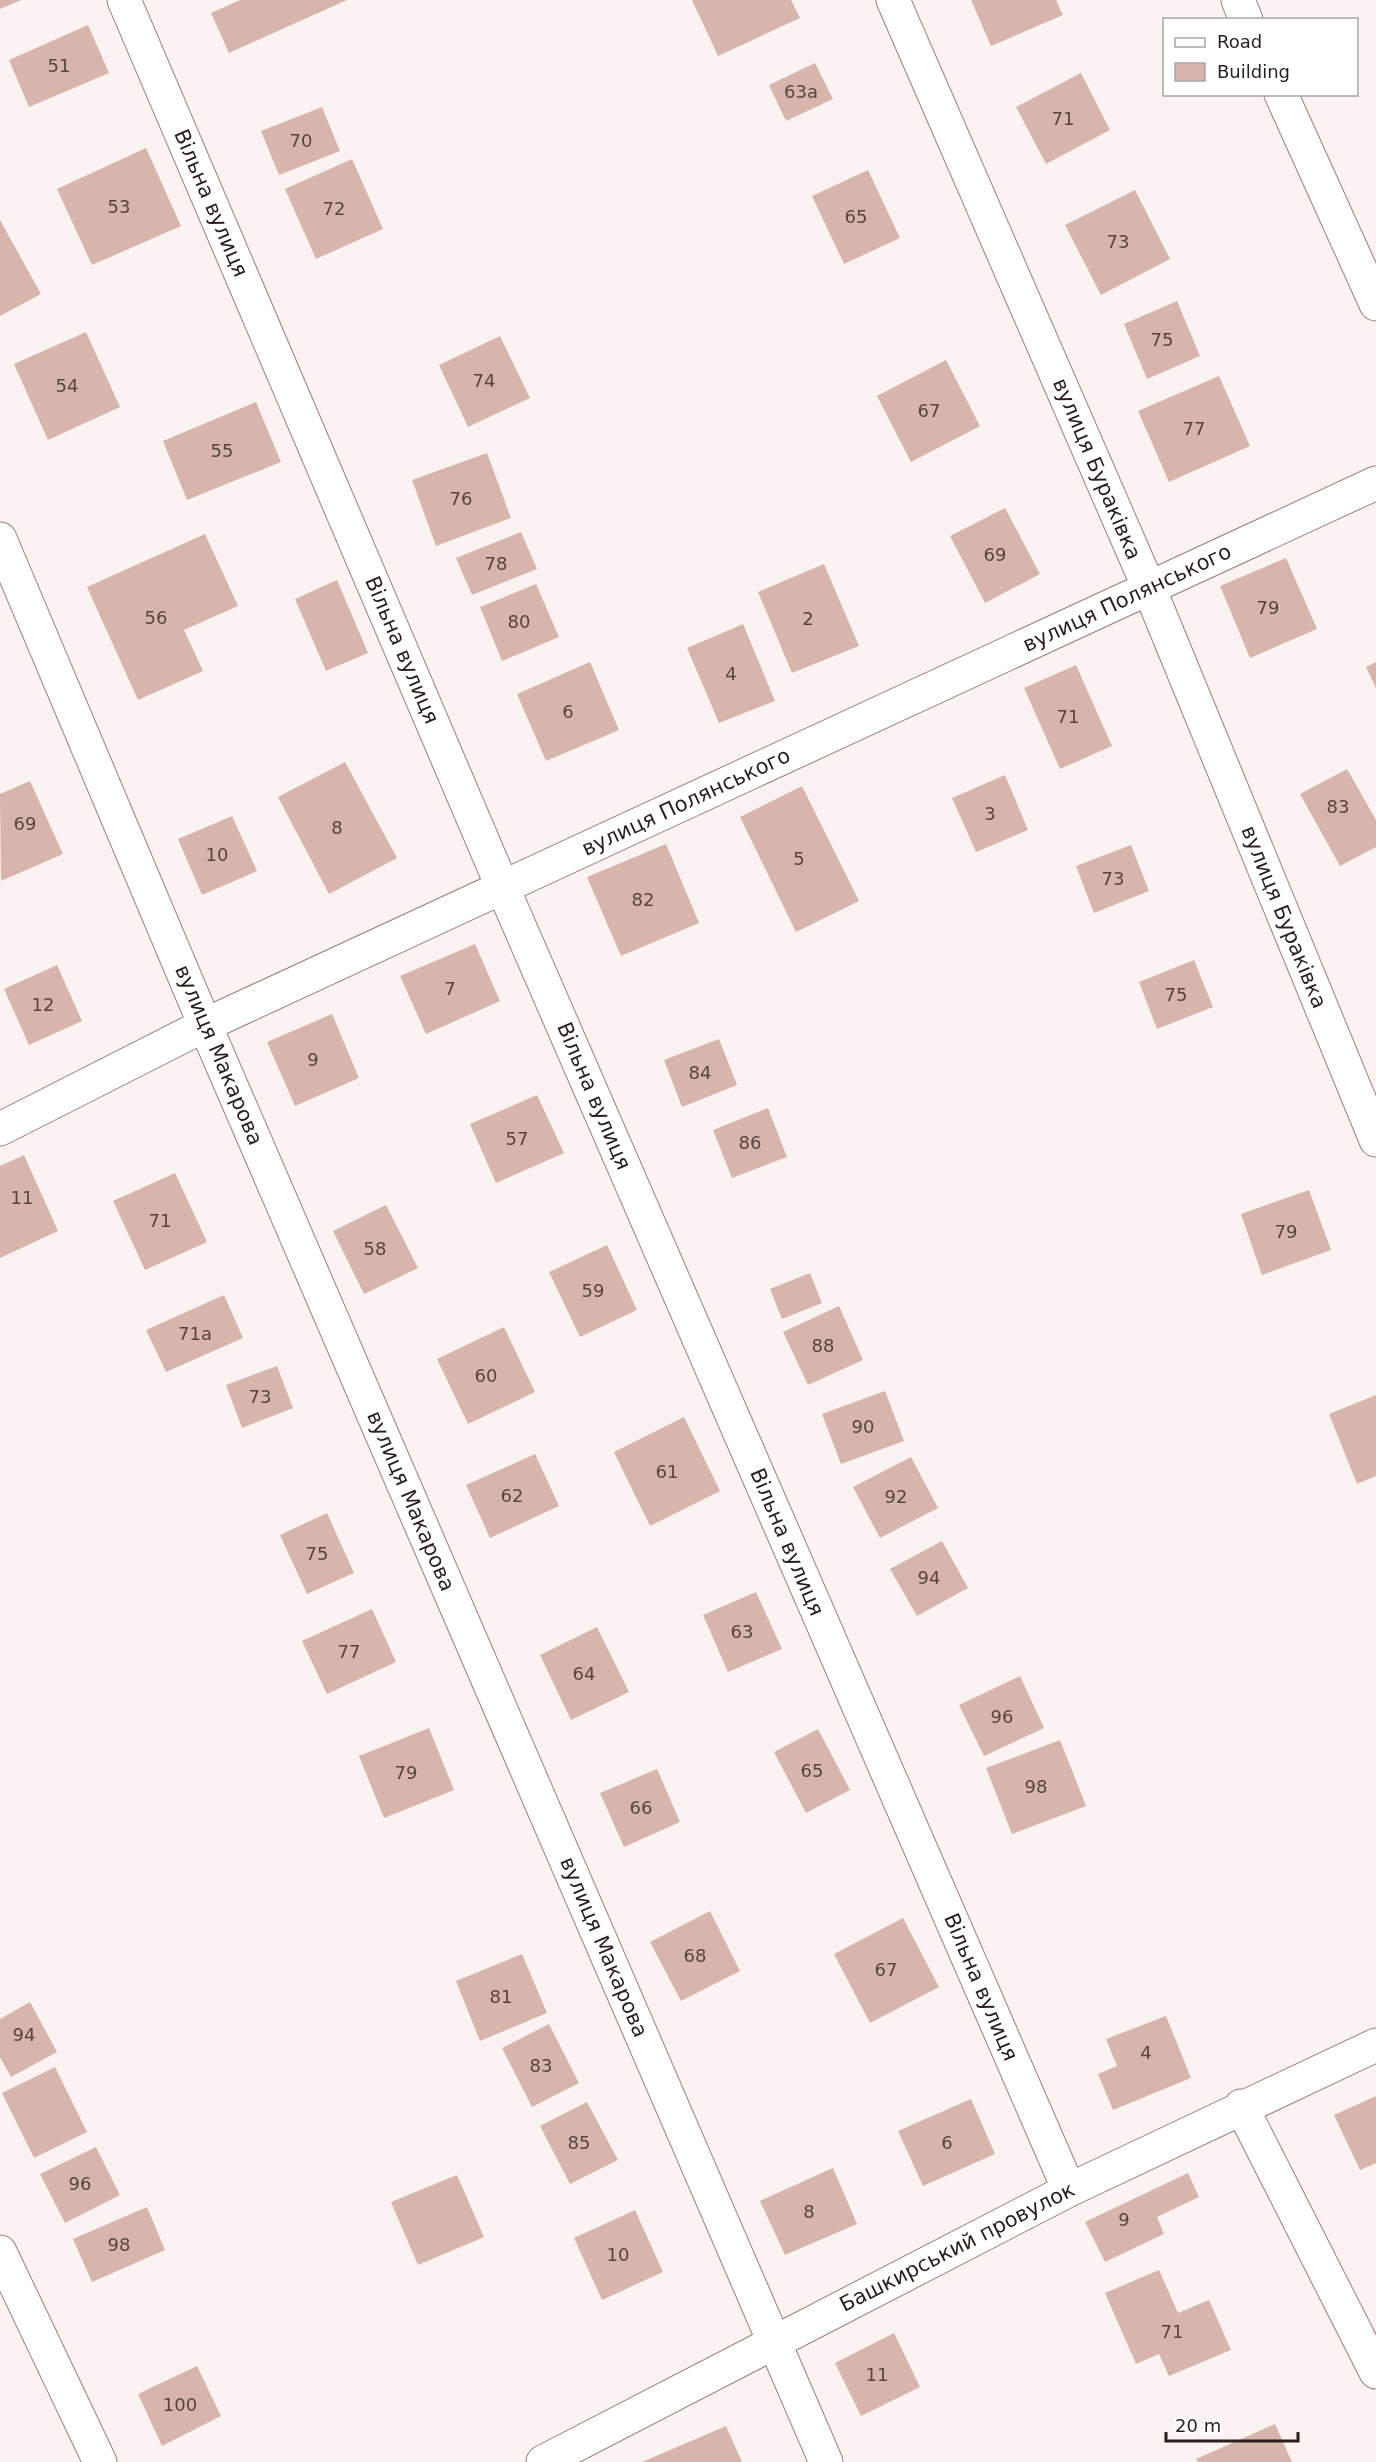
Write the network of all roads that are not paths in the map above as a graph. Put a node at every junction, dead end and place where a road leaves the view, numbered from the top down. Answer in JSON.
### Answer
{"nodes":[{"id":1,"x":124,"y":0,"type":"edge"},
{"id":2,"x":893,"y":0,"type":"edge"},
{"id":3,"x":1238,"y":0,"type":"edge"},
{"id":4,"x":1245,"y":18,"type":"edge"},
{"id":5,"x":1282,"y":96,"type":"edge"},
{"id":6,"x":1376,"y":304,"type":"edge"},
{"id":7,"x":1376,"y":483,"type":"edge"},
{"id":8,"x":0,"y":538,"type":"edge"},
{"id":9,"x":1149,"y":588,"type":"junction"},
{"id":10,"x":502,"y":886,"type":"junction"},
{"id":11,"x":205,"y":1025,"type":"junction"},
{"id":12,"x":0,"y":1129,"type":"edge"},
{"id":13,"x":1376,"y":1140,"type":"edge"},
{"id":14,"x":1376,"y":2045,"type":"edge"},
{"id":15,"x":1241,"y":2106,"type":"junction"},
{"id":16,"x":1069,"y":2190,"type":"junction"},
{"id":17,"x":0,"y":2252,"type":"edge"},
{"id":18,"x":774,"y":2341,"type":"junction"},
{"id":19,"x":1376,"y":2372,"type":"edge"},
{"id":20,"x":100,"y":2462,"type":"edge"},
{"id":21,"x":543,"y":2462,"type":"edge"},
{"id":22,"x":826,"y":2462,"type":"edge"}],
"edges":[{"from":1,"to":10,"type":"street","name":"Вільна вулиця"},
{"from":2,"to":9,"type":"street","name":"вулиця Бураківка"},
{"from":3,"to":4,"type":"street"},
{"from":5,"to":6,"type":"street"},
{"from":7,"to":9,"type":"street","name":"вулиця Полянського"},
{"from":8,"to":11,"type":"street","name":"вулиця Макарова"},
{"from":9,"to":10,"type":"street","name":"вулиця Полянського"},
{"from":9,"to":13,"type":"street","name":"вулиця Бураківка"},
{"from":10,"to":11,"type":"street","name":"вулиця Полянського"},
{"from":10,"to":16,"type":"street","name":"Вільна вулиця"},
{"from":11,"to":12,"type":"street","name":"вулиця Полянського"},
{"from":11,"to":18,"type":"street","name":"вулиця Макарова"},
{"from":14,"to":15,"type":"street","name":"Башкирський провулок"},
{"from":15,"to":16,"type":"street","name":"Башкирський провулок"},
{"from":15,"to":19,"type":"street"},
{"from":16,"to":18,"type":"street","name":"Башкирський провулок"},
{"from":17,"to":20,"type":"street"},
{"from":18,"to":21,"type":"street","name":"Башкирський провулок"},
{"from":18,"to":22,"type":"street","name":"вулиця Макарова"}]}
